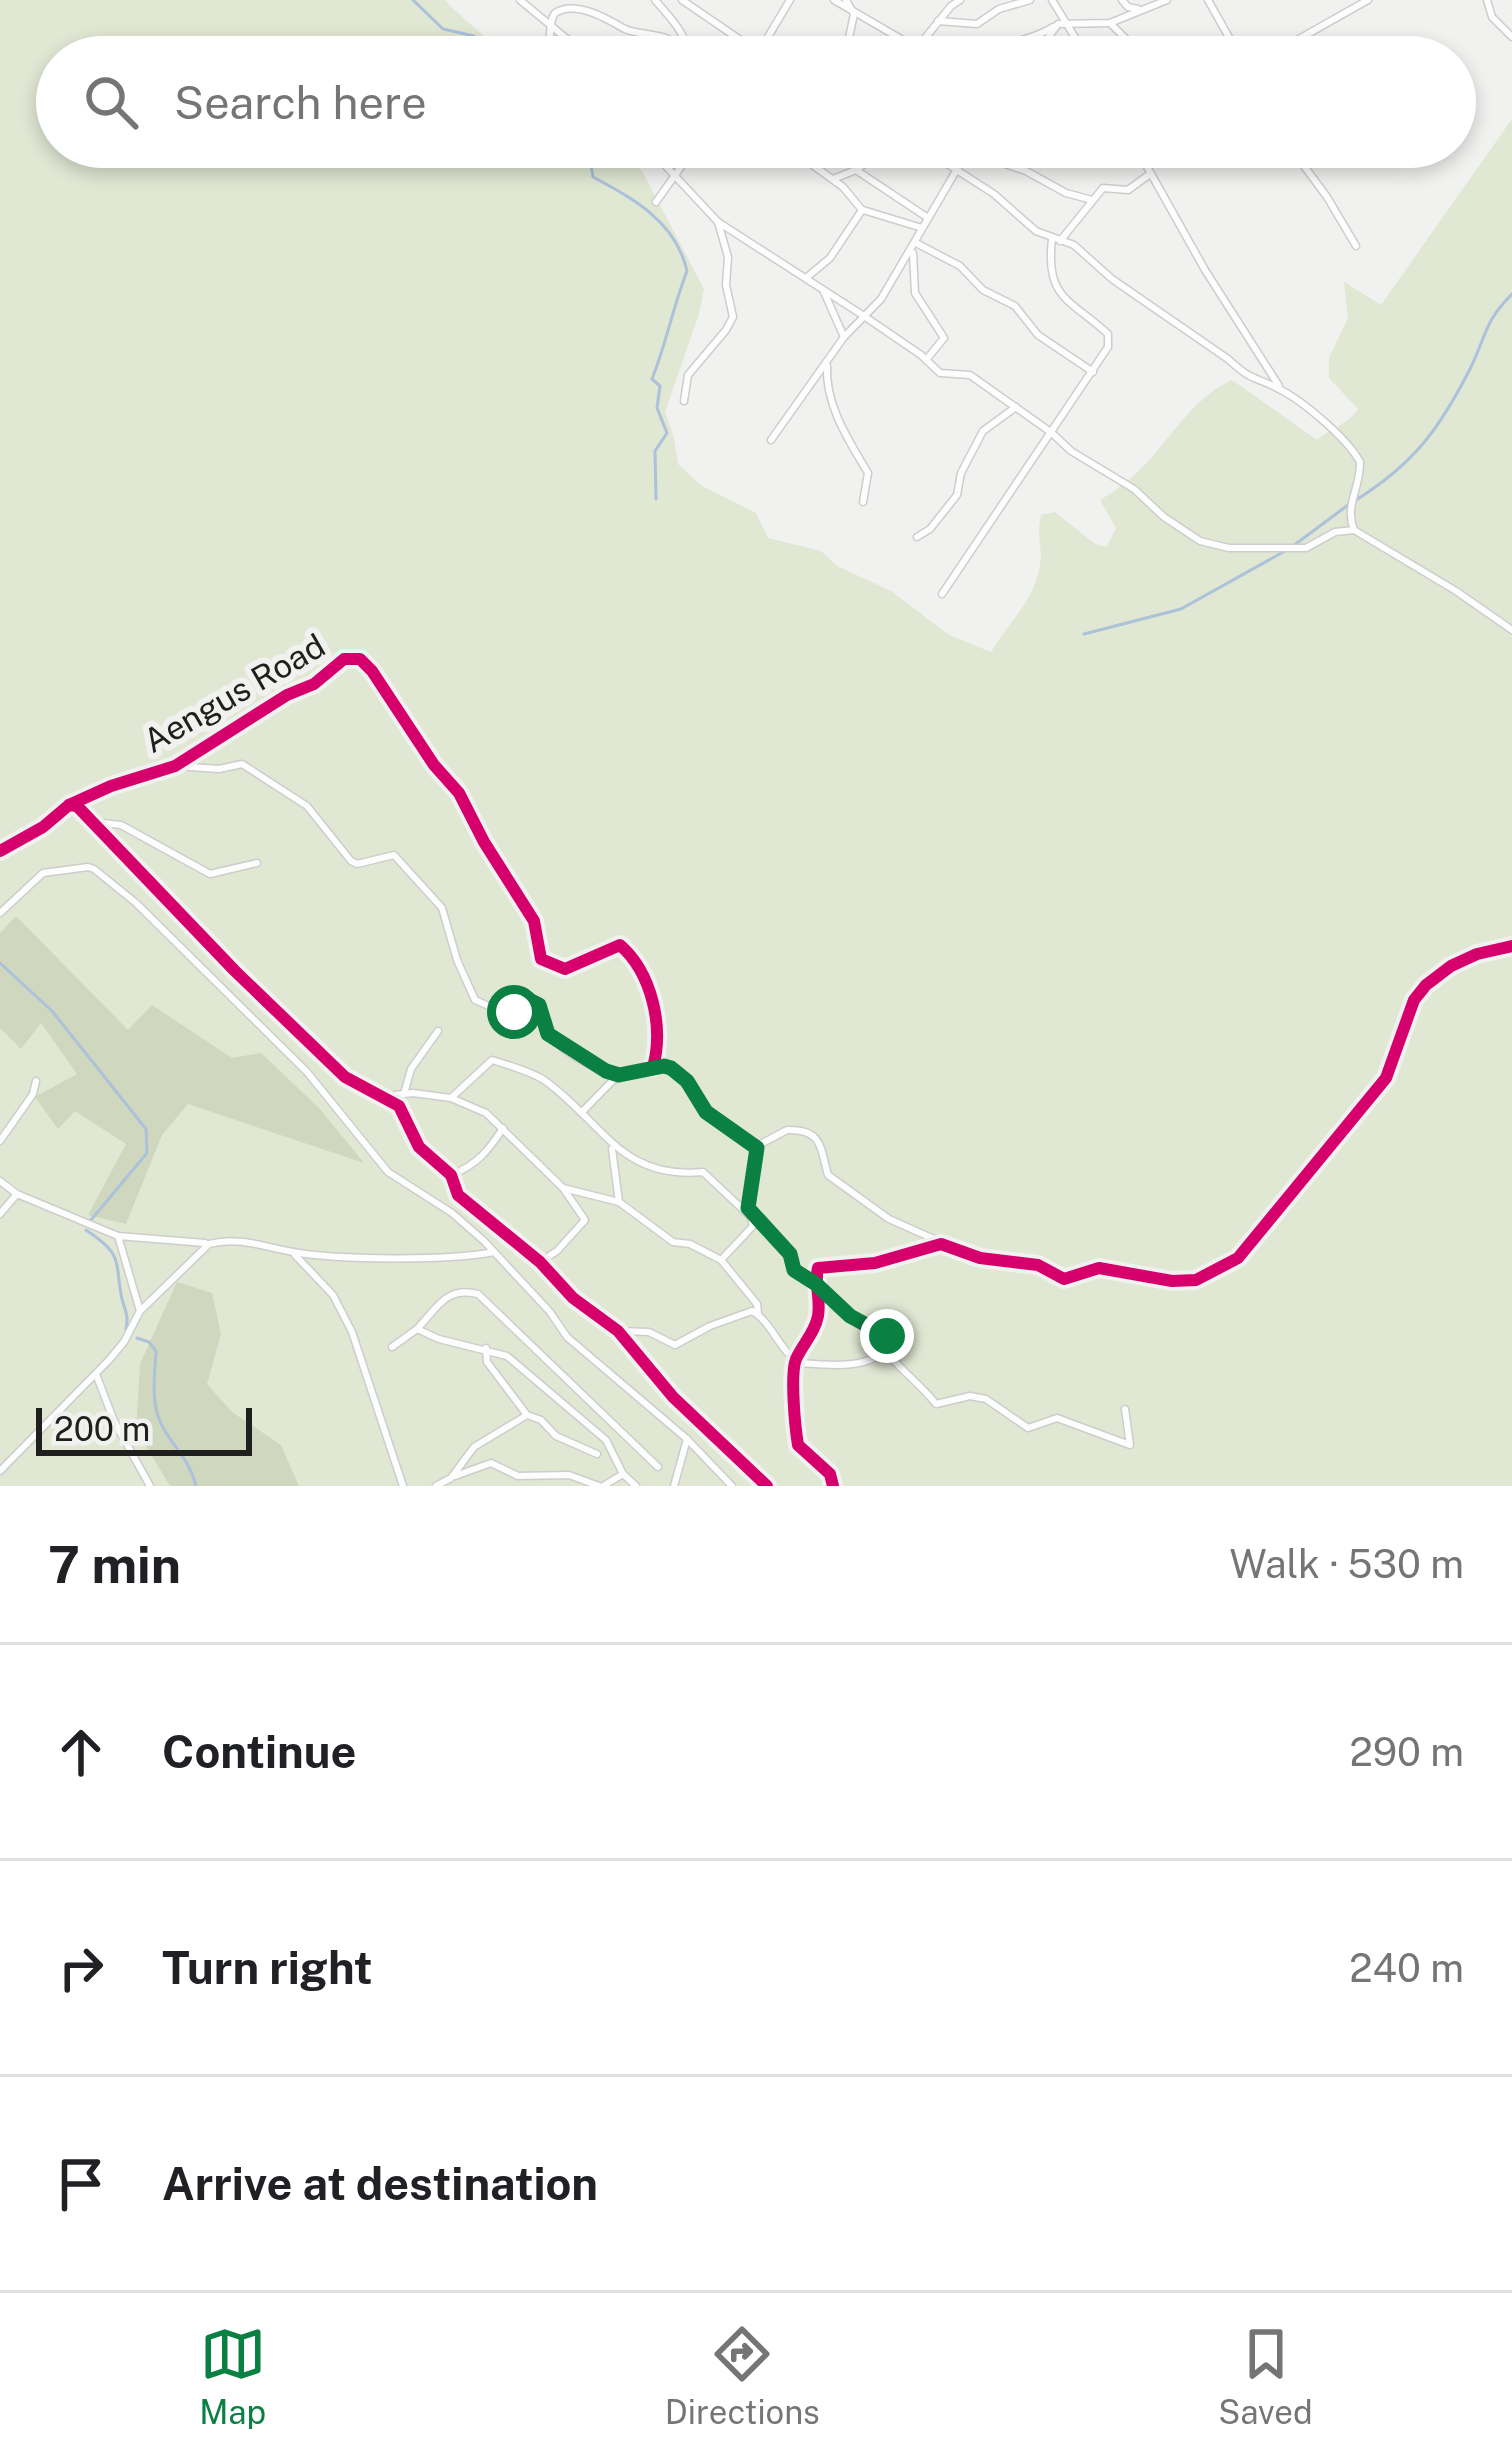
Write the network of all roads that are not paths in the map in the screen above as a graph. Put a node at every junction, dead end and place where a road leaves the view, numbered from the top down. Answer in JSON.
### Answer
{"nodes":[{"id":1,"x":520,"y":0,"type":"edge"},
{"id":2,"x":655,"y":0,"type":"edge"},
{"id":3,"x":682,"y":0,"type":"edge"},
{"id":4,"x":790,"y":0,"type":"edge"},
{"id":5,"x":834,"y":0,"type":"edge"},
{"id":6,"x":847,"y":0,"type":"edge"},
{"id":7,"x":960,"y":0,"type":"edge"},
{"id":8,"x":1030,"y":0,"type":"edge"},
{"id":9,"x":1052,"y":0,"type":"edge"},
{"id":10,"x":1122,"y":0,"type":"edge"},
{"id":11,"x":1167,"y":0,"type":"edge"},
{"id":12,"x":1208,"y":0,"type":"edge"},
{"id":13,"x":1486,"y":0,"type":"edge"},
{"id":14,"x":1365,"y":1,"type":"edge"},
{"id":15,"x":1144,"y":9,"type":"junction"},
{"id":16,"x":854,"y":14,"type":"junction"},
{"id":17,"x":938,"y":21,"type":"junction"},
{"id":18,"x":1067,"y":22,"type":"junction"},
{"id":19,"x":1110,"y":22,"type":"junction"},
{"id":20,"x":550,"y":25,"type":"junction"},
{"id":21,"x":1053,"y":27,"type":"junction"},
{"id":22,"x":551,"y":36,"type":"edge"},
{"id":23,"x":563,"y":36,"type":"edge"},
{"id":24,"x":659,"y":36,"type":"edge"},
{"id":25,"x":682,"y":36,"type":"edge"},
{"id":26,"x":731,"y":36,"type":"edge"},
{"id":27,"x":768,"y":36,"type":"edge"},
{"id":28,"x":849,"y":36,"type":"edge"},
{"id":29,"x":895,"y":36,"type":"edge"},
{"id":30,"x":927,"y":36,"type":"edge"},
{"id":31,"x":1039,"y":36,"type":"edge"},
{"id":32,"x":1050,"y":36,"type":"edge"},
{"id":33,"x":1075,"y":36,"type":"edge"},
{"id":34,"x":1123,"y":36,"type":"edge"},
{"id":35,"x":1228,"y":36,"type":"edge"},
{"id":36,"x":1304,"y":36,"type":"edge"},
{"id":37,"x":1512,"y":37,"type":"edge"},
{"id":38,"x":668,"y":168,"type":"edge"},
{"id":39,"x":682,"y":168,"type":"edge"},
{"id":40,"x":817,"y":168,"type":"edge"},
{"id":41,"x":859,"y":168,"type":"edge"},
{"id":42,"x":952,"y":168,"type":"edge"},
{"id":43,"x":960,"y":168,"type":"edge"},
{"id":44,"x":1021,"y":168,"type":"edge"},
{"id":45,"x":1147,"y":168,"type":"edge"},
{"id":46,"x":1306,"y":168,"type":"edge"},
{"id":47,"x":856,"y":170,"type":"junction"},
{"id":48,"x":958,"y":172,"type":"junction"},
{"id":49,"x":1150,"y":174,"type":"junction"},
{"id":50,"x":676,"y":177,"type":"junction"},
{"id":51,"x":832,"y":179,"type":"junction"},
{"id":52,"x":1093,"y":200,"type":"junction"},
{"id":53,"x":656,"y":202,"type":"dead end"},
{"id":54,"x":862,"y":210,"type":"junction"},
{"id":55,"x":928,"y":218,"type":"junction"},
{"id":56,"x":718,"y":222,"type":"junction"},
{"id":57,"x":922,"y":228,"type":"junction"},
{"id":58,"x":1056,"y":240,"type":"junction"},
{"id":59,"x":914,"y":246,"type":"junction"},
{"id":60,"x":1356,"y":246,"type":"dead end"},
{"id":61,"x":806,"y":278,"type":"junction"},
{"id":62,"x":822,"y":288,"type":"junction"},
{"id":63,"x":864,"y":316,"type":"junction"},
{"id":64,"x":844,"y":338,"type":"junction"},
{"id":65,"x":926,"y":359,"type":"junction"},
{"id":66,"x":827,"y":362,"type":"junction"},
{"id":67,"x":1094,"y":372,"type":"junction"},
{"id":68,"x":1281,"y":389,"type":"junction"},
{"id":69,"x":684,"y":401,"type":"dead end"},
{"id":70,"x":1016,"y":407,"type":"junction"},
{"id":71,"x":1052,"y":433,"type":"junction"},
{"id":72,"x":771,"y":440,"type":"dead end"},
{"id":73,"x":863,"y":502,"type":"dead end"},
{"id":74,"x":1354,"y":530,"type":"junction"},
{"id":75,"x":917,"y":537,"type":"dead end"},
{"id":76,"x":942,"y":594,"type":"dead end"},
{"id":77,"x":1512,"y":630,"type":"edge"},
{"id":78,"x":175,"y":766,"type":"junction"},
{"id":79,"x":69,"y":805,"type":"junction"},
{"id":80,"x":93,"y":822,"type":"junction"},
{"id":81,"x":0,"y":851,"type":"edge"},
{"id":82,"x":257,"y":863,"type":"dead end"},
{"id":83,"x":0,"y":913,"type":"edge"},
{"id":84,"x":1512,"y":946,"type":"edge"},
{"id":85,"x":437,"y":1031,"type":"dead end"},
{"id":86,"x":653,"y":1067,"type":"junction"},
{"id":87,"x":619,"y":1075,"type":"junction"},
{"id":88,"x":36,"y":1081,"type":"dead end"},
{"id":89,"x":404,"y":1094,"type":"junction"},
{"id":90,"x":382,"y":1096,"type":"junction"},
{"id":91,"x":451,"y":1098,"type":"junction"},
{"id":92,"x":582,"y":1112,"type":"junction"},
{"id":93,"x":503,"y":1128,"type":"junction"},
{"id":94,"x":0,"y":1141,"type":"edge"},
{"id":95,"x":757,"y":1148,"type":"junction"},
{"id":96,"x":612,"y":1149,"type":"junction"},
{"id":97,"x":451,"y":1175,"type":"junction"},
{"id":98,"x":0,"y":1181,"type":"edge"},
{"id":99,"x":562,"y":1188,"type":"junction"},
{"id":100,"x":17,"y":1194,"type":"junction"},
{"id":101,"x":619,"y":1202,"type":"junction"},
{"id":102,"x":0,"y":1214,"type":"edge"},
{"id":103,"x":751,"y":1215,"type":"junction"},
{"id":104,"x":118,"y":1236,"type":"junction"},
{"id":105,"x":208,"y":1244,"type":"junction"},
{"id":106,"x":952,"y":1247,"type":"junction"},
{"id":107,"x":292,"y":1252,"type":"junction"},
{"id":108,"x":494,"y":1252,"type":"junction"},
{"id":109,"x":721,"y":1260,"type":"junction"},
{"id":110,"x":540,"y":1262,"type":"junction"},
{"id":111,"x":816,"y":1284,"type":"junction"},
{"id":112,"x":140,"y":1311,"type":"junction"},
{"id":113,"x":758,"y":1313,"type":"junction"},
{"id":114,"x":417,"y":1328,"type":"junction"},
{"id":115,"x":618,"y":1331,"type":"junction"},
{"id":116,"x":392,"y":1347,"type":"dead end"},
{"id":117,"x":486,"y":1348,"type":"junction"},
{"id":118,"x":886,"y":1352,"type":"junction"},
{"id":119,"x":796,"y":1361,"type":"junction"},
{"id":120,"x":96,"y":1374,"type":"junction"},
{"id":121,"x":1125,"y":1408,"type":"dead end"},
{"id":122,"x":527,"y":1414,"type":"junction"},
{"id":123,"x":687,"y":1439,"type":"junction"},
{"id":124,"x":597,"y":1454,"type":"dead end"},
{"id":125,"x":1,"y":1468,"type":"edge"},
{"id":126,"x":658,"y":1468,"type":"dead end"},
{"id":127,"x":623,"y":1474,"type":"junction"},
{"id":128,"x":451,"y":1478,"type":"junction"},
{"id":129,"x":440,"y":1485,"type":"edge"},
{"id":130,"x":151,"y":1486,"type":"edge"},
{"id":131,"x":403,"y":1486,"type":"edge"},
{"id":132,"x":601,"y":1486,"type":"edge"},
{"id":133,"x":636,"y":1486,"type":"edge"},
{"id":134,"x":674,"y":1486,"type":"edge"},
{"id":135,"x":731,"y":1486,"type":"edge"},
{"id":136,"x":767,"y":1486,"type":"edge"},
{"id":137,"x":833,"y":1486,"type":"edge"}],
"edges":[{"from":1,"to":20,"type":"street"},
{"from":2,"to":25,"type":"street"},
{"from":3,"to":26,"type":"street"},
{"from":4,"to":27,"type":"street"},
{"from":5,"to":16,"type":"street"},
{"from":6,"to":16,"type":"street"},
{"from":7,"to":17,"type":"street"},
{"from":8,"to":17,"type":"street"},
{"from":9,"to":18,"type":"street"},
{"from":10,"to":15,"type":"street"},
{"from":11,"to":15,"type":"street"},
{"from":12,"to":35,"type":"street"},
{"from":13,"to":37,"type":"street"},
{"from":14,"to":36,"type":"street"},
{"from":15,"to":19,"type":"street"},
{"from":16,"to":28,"type":"street"},
{"from":16,"to":29,"type":"street"},
{"from":17,"to":30,"type":"street"},
{"from":18,"to":19,"type":"street"},
{"from":18,"to":21,"type":"street"},
{"from":18,"to":33,"type":"street"},
{"from":19,"to":34,"type":"street"},
{"from":20,"to":22,"type":"street"},
{"from":20,"to":23,"type":"street"},
{"from":20,"to":24,"type":"street"},
{"from":21,"to":31,"type":"street"},
{"from":21,"to":32,"type":"street"},
{"from":38,"to":50,"type":"street"},
{"from":39,"to":50,"type":"street"},
{"from":40,"to":51,"type":"street"},
{"from":41,"to":47,"type":"street"},
{"from":42,"to":48,"type":"street"},
{"from":43,"to":48,"type":"street"},
{"from":44,"to":52,"type":"street"},
{"from":45,"to":49,"type":"street"},
{"from":46,"to":60,"type":"street"},
{"from":47,"to":51,"type":"street"},
{"from":47,"to":55,"type":"street"},
{"from":48,"to":55,"type":"street"},
{"from":48,"to":58,"type":"street"},
{"from":49,"to":52,"type":"street"},
{"from":49,"to":68,"type":"street"},
{"from":50,"to":53,"type":"street"},
{"from":50,"to":56,"type":"street"},
{"from":51,"to":54,"type":"street"},
{"from":52,"to":58,"type":"street"},
{"from":54,"to":57,"type":"street"},
{"from":54,"to":61,"type":"street"},
{"from":55,"to":57,"type":"street"},
{"from":56,"to":61,"type":"street"},
{"from":56,"to":69,"type":"street"},
{"from":57,"to":59,"type":"street"},
{"from":58,"to":67,"type":"street"},
{"from":58,"to":68,"type":"street"},
{"from":59,"to":63,"type":"street"},
{"from":59,"to":65,"type":"street"},
{"from":59,"to":67,"type":"street"},
{"from":61,"to":62,"type":"street"},
{"from":62,"to":63,"type":"street"},
{"from":62,"to":64,"type":"street"},
{"from":63,"to":64,"type":"street"},
{"from":63,"to":65,"type":"street"},
{"from":64,"to":66,"type":"street"},
{"from":65,"to":70,"type":"street"},
{"from":66,"to":72,"type":"street"},
{"from":66,"to":73,"type":"street"},
{"from":67,"to":71,"type":"street"},
{"from":68,"to":74,"type":"street"},
{"from":70,"to":71,"type":"street"},
{"from":70,"to":75,"type":"street"},
{"from":71,"to":74,"type":"street"},
{"from":71,"to":76,"type":"street"},
{"from":74,"to":77,"type":"street"},
{"from":78,"to":79,"type":"street","name":"Aengus Road"},
{"from":78,"to":86,"type":"street","name":"Aengus Road"},
{"from":78,"to":87,"type":"street"},
{"from":79,"to":80,"type":"street"},
{"from":79,"to":81,"type":"street","name":"Aengus Road"},
{"from":80,"to":82,"type":"street"},
{"from":80,"to":90,"type":"street"},
{"from":83,"to":108,"type":"street"},
{"from":84,"to":106,"type":"street"},
{"from":85,"to":89,"type":"street"},
{"from":86,"to":87,"type":"street"},
{"from":86,"to":95,"type":"street"},
{"from":87,"to":92,"type":"street"},
{"from":88,"to":94,"type":"street"},
{"from":89,"to":90,"type":"street"},
{"from":89,"to":91,"type":"street"},
{"from":90,"to":97,"type":"street"},
{"from":91,"to":92,"type":"street"},
{"from":91,"to":93,"type":"street"},
{"from":92,"to":96,"type":"street"},
{"from":93,"to":97,"type":"street"},
{"from":93,"to":99,"type":"street"},
{"from":95,"to":103,"type":"street"},
{"from":95,"to":106,"type":"street"},
{"from":96,"to":101,"type":"street"},
{"from":96,"to":103,"type":"street"},
{"from":97,"to":110,"type":"street"},
{"from":98,"to":100,"type":"street"},
{"from":99,"to":101,"type":"street"},
{"from":99,"to":110,"type":"street"},
{"from":100,"to":102,"type":"street"},
{"from":100,"to":104,"type":"street"},
{"from":101,"to":109,"type":"street"},
{"from":103,"to":109,"type":"street"},
{"from":103,"to":111,"type":"street"},
{"from":104,"to":105,"type":"street"},
{"from":104,"to":112,"type":"street"},
{"from":105,"to":107,"type":"street"},
{"from":105,"to":112,"type":"street"},
{"from":106,"to":111,"type":"street"},
{"from":107,"to":108,"type":"street"},
{"from":107,"to":131,"type":"street"},
{"from":108,"to":123,"type":"street"},
{"from":109,"to":113,"type":"street"},
{"from":110,"to":115,"type":"street"},
{"from":111,"to":118,"type":"street"},
{"from":111,"to":119,"type":"street"},
{"from":112,"to":120,"type":"street"},
{"from":113,"to":115,"type":"street"},
{"from":113,"to":119,"type":"street"},
{"from":114,"to":116,"type":"street"},
{"from":114,"to":117,"type":"street"},
{"from":114,"to":126,"type":"street"},
{"from":115,"to":136,"type":"street"},
{"from":117,"to":122,"type":"street"},
{"from":117,"to":127,"type":"street"},
{"from":118,"to":119,"type":"street"},
{"from":118,"to":121,"type":"street"},
{"from":119,"to":137,"type":"street"},
{"from":120,"to":125,"type":"street"},
{"from":120,"to":130,"type":"street"},
{"from":122,"to":124,"type":"street"},
{"from":122,"to":128,"type":"street"},
{"from":123,"to":134,"type":"street"},
{"from":123,"to":135,"type":"street"},
{"from":127,"to":132,"type":"street"},
{"from":127,"to":133,"type":"street"},
{"from":128,"to":129,"type":"street"},
{"from":128,"to":132,"type":"street"}]}
